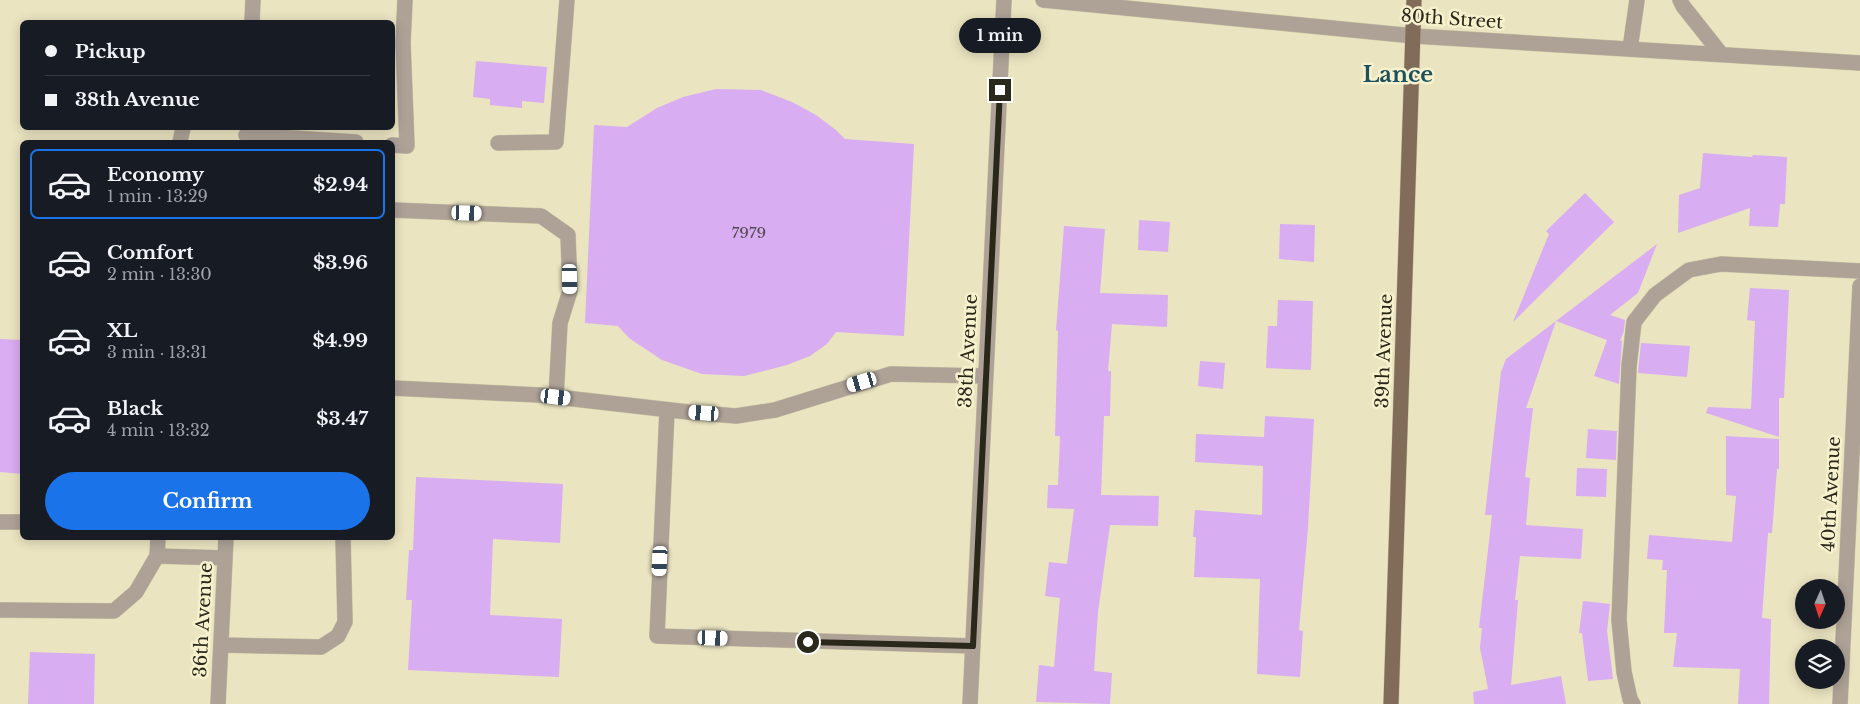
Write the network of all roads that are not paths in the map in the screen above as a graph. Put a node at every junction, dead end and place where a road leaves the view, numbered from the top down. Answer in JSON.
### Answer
{"nodes":[{"id":1,"x":253,"y":0,"type":"edge"},
{"id":2,"x":405,"y":0,"type":"edge"},
{"id":3,"x":567,"y":0,"type":"edge"},
{"id":4,"x":1004,"y":0,"type":"edge"},
{"id":5,"x":1043,"y":0,"type":"edge"},
{"id":6,"x":1414,"y":0,"type":"edge"},
{"id":7,"x":1637,"y":0,"type":"edge"},
{"id":8,"x":1680,"y":0,"type":"edge"},
{"id":9,"x":252,"y":20,"type":"edge"},
{"id":10,"x":1414,"y":36,"type":"junction"},
{"id":11,"x":1630,"y":49,"type":"junction"},
{"id":12,"x":1720,"y":54,"type":"junction"},
{"id":13,"x":1860,"y":63,"type":"edge"},
{"id":14,"x":246,"y":135,"type":"edge"},
{"id":15,"x":325,"y":140,"type":"edge"},
{"id":16,"x":498,"y":143,"type":"dead end"},
{"id":17,"x":400,"y":145,"type":"edge"},
{"id":18,"x":395,"y":210,"type":"edge"},
{"id":19,"x":1860,"y":271,"type":"edge"},
{"id":20,"x":1860,"y":286,"type":"edge"},
{"id":21,"x":985,"y":376,"type":"junction"},
{"id":22,"x":395,"y":388,"type":"edge"},
{"id":23,"x":556,"y":397,"type":"junction"},
{"id":24,"x":667,"y":410,"type":"junction"},
{"id":25,"x":0,"y":522,"type":"edge"},
{"id":26,"x":20,"y":522,"type":"edge"},
{"id":27,"x":158,"y":540,"type":"edge"},
{"id":28,"x":226,"y":540,"type":"edge"},
{"id":29,"x":343,"y":540,"type":"edge"},
{"id":30,"x":157,"y":556,"type":"junction"},
{"id":31,"x":225,"y":558,"type":"junction"},
{"id":32,"x":0,"y":610,"type":"edge"},
{"id":33,"x":221,"y":645,"type":"junction"},
{"id":34,"x":973,"y":646,"type":"junction"},
{"id":35,"x":218,"y":704,"type":"edge"},
{"id":36,"x":970,"y":704,"type":"edge"},
{"id":37,"x":1391,"y":704,"type":"edge"},
{"id":38,"x":1633,"y":704,"type":"edge"},
{"id":39,"x":1840,"y":704,"type":"edge"}],
"edges":[{"from":1,"to":9,"type":"street"},
{"from":2,"to":17,"type":"street"},
{"from":3,"to":16,"type":"street"},
{"from":4,"to":21,"type":"street","name":"38th Avenue"},
{"from":5,"to":10,"type":"street","name":"80th Street"},
{"from":6,"to":10,"type":"main road","name":"39th Avenue"},
{"from":7,"to":11,"type":"street"},
{"from":8,"to":12,"type":"street"},
{"from":10,"to":11,"type":"street","name":"80th Street"},
{"from":10,"to":37,"type":"main road","name":"39th Avenue"},
{"from":11,"to":12,"type":"street","name":"80th Street"},
{"from":12,"to":13,"type":"street","name":"80th Street"},
{"from":14,"to":15,"type":"street"},
{"from":18,"to":23,"type":"street"},
{"from":19,"to":38,"type":"street"},
{"from":20,"to":39,"type":"street","name":"40th Avenue"},
{"from":21,"to":24,"type":"street"},
{"from":21,"to":34,"type":"street","name":"38th Avenue"},
{"from":22,"to":23,"type":"street"},
{"from":23,"to":24,"type":"street"},
{"from":24,"to":34,"type":"street"},
{"from":25,"to":26,"type":"street"},
{"from":27,"to":30,"type":"street"},
{"from":28,"to":31,"type":"street","name":"36th Avenue"},
{"from":29,"to":33,"type":"street"},
{"from":30,"to":31,"type":"street"},
{"from":30,"to":32,"type":"street"},
{"from":31,"to":33,"type":"street","name":"36th Avenue"},
{"from":33,"to":35,"type":"street","name":"36th Avenue"},
{"from":34,"to":36,"type":"street","name":"38th Avenue"}]}
